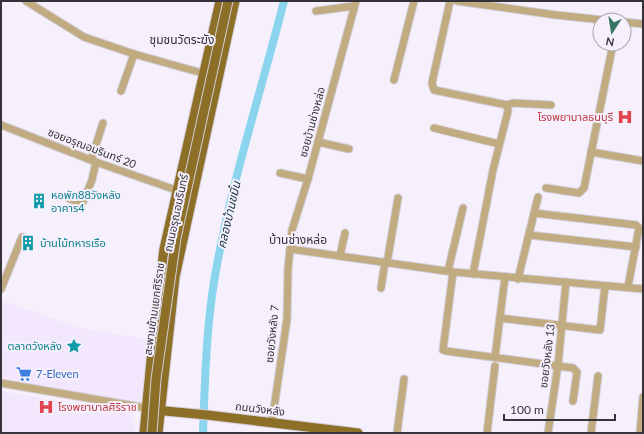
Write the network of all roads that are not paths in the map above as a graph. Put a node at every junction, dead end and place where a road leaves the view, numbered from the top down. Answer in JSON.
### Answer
{"nodes":[{"id":1,"x":26,"y":1,"type":"edge"},
{"id":2,"x":220,"y":1,"type":"edge"},
{"id":3,"x":228,"y":1,"type":"edge"},
{"id":4,"x":235,"y":1,"type":"edge"},
{"id":5,"x":414,"y":1,"type":"edge"},
{"id":6,"x":450,"y":1,"type":"edge"},
{"id":7,"x":457,"y":1,"type":"edge"},
{"id":8,"x":355,"y":3,"type":"edge"},
{"id":9,"x":316,"y":11,"type":"dead end"},
{"id":10,"x":592,"y":19,"type":"edge"},
{"id":11,"x":632,"y":23,"type":"edge"},
{"id":12,"x":643,"y":24,"type":"edge"},
{"id":13,"x":612,"y":52,"type":"edge"},
{"id":14,"x":134,"y":54,"type":"junction"},
{"id":15,"x":202,"y":73,"type":"junction"},
{"id":16,"x":218,"y":78,"type":"junction"},
{"id":17,"x":394,"y":80,"type":"dead end"},
{"id":18,"x":121,"y":91,"type":"dead end"},
{"id":19,"x":507,"y":105,"type":"junction"},
{"id":20,"x":551,"y":105,"type":"dead end"},
{"id":21,"x":103,"y":123,"type":"dead end"},
{"id":22,"x":1,"y":125,"type":"edge"},
{"id":23,"x":434,"y":128,"type":"dead end"},
{"id":24,"x":318,"y":142,"type":"junction"},
{"id":25,"x":499,"y":144,"type":"junction"},
{"id":26,"x":349,"y":149,"type":"dead end"},
{"id":27,"x":591,"y":152,"type":"junction"},
{"id":28,"x":93,"y":161,"type":"junction"},
{"id":29,"x":643,"y":161,"type":"edge"},
{"id":30,"x":280,"y":173,"type":"dead end"},
{"id":31,"x":308,"y":179,"type":"junction"},
{"id":32,"x":546,"y":188,"type":"dead end"},
{"id":33,"x":176,"y":190,"type":"junction"},
{"id":34,"x":538,"y":197,"type":"dead end"},
{"id":35,"x":68,"y":198,"type":"dead end"},
{"id":36,"x":398,"y":198,"type":"dead end"},
{"id":37,"x":463,"y":208,"type":"dead end"},
{"id":38,"x":534,"y":213,"type":"junction"},
{"id":39,"x":345,"y":233,"type":"dead end"},
{"id":40,"x":529,"y":235,"type":"junction"},
{"id":41,"x":22,"y":237,"type":"dead end"},
{"id":42,"x":636,"y":247,"type":"junction"},
{"id":43,"x":290,"y":249,"type":"junction"},
{"id":44,"x":340,"y":256,"type":"junction"},
{"id":45,"x":386,"y":263,"type":"junction"},
{"id":46,"x":451,"y":272,"type":"junction"},
{"id":47,"x":473,"y":274,"type":"junction"},
{"id":48,"x":505,"y":277,"type":"junction"},
{"id":49,"x":518,"y":278,"type":"junction"},
{"id":50,"x":566,"y":282,"type":"junction"},
{"id":51,"x":605,"y":286,"type":"junction"},
{"id":52,"x":628,"y":287,"type":"junction"},
{"id":53,"x":381,"y":288,"type":"dead end"},
{"id":54,"x":1,"y":289,"type":"edge"},
{"id":55,"x":643,"y":289,"type":"edge"},
{"id":56,"x":500,"y":318,"type":"junction"},
{"id":57,"x":562,"y":325,"type":"junction"},
{"id":58,"x":495,"y":357,"type":"junction"},
{"id":59,"x":558,"y":365,"type":"junction"},
{"id":60,"x":495,"y":366,"type":"dead end"},
{"id":61,"x":598,"y":376,"type":"dead end"},
{"id":62,"x":404,"y":379,"type":"dead end"},
{"id":63,"x":1,"y":383,"type":"edge"},
{"id":64,"x":643,"y":397,"type":"edge"},
{"id":65,"x":573,"y":402,"type":"dead end"},
{"id":66,"x":146,"y":408,"type":"junction"},
{"id":67,"x":159,"y":411,"type":"junction"},
{"id":68,"x":272,"y":422,"type":"junction"},
{"id":69,"x":307,"y":430,"type":"edge"},
{"id":70,"x":144,"y":433,"type":"edge"},
{"id":71,"x":152,"y":433,"type":"edge"},
{"id":72,"x":158,"y":433,"type":"edge"},
{"id":73,"x":358,"y":433,"type":"edge"},
{"id":74,"x":397,"y":433,"type":"edge"},
{"id":75,"x":487,"y":433,"type":"edge"},
{"id":76,"x":548,"y":433,"type":"edge"},
{"id":77,"x":591,"y":433,"type":"edge"},
{"id":78,"x":640,"y":433,"type":"edge"}],
"edges":[{"from":1,"to":14,"type":"street"},
{"from":2,"to":15,"type":"main road","name":"ถนนอรุณอมรินทร์"},
{"from":3,"to":71,"type":"main road","name":"สะพานข้ามแยกศิริราช","bridge":true},
{"from":4,"to":16,"type":"main road","name":"ถนนอรุณอมรินทร์"},
{"from":5,"to":17,"type":"street"},
{"from":6,"to":19,"type":"street"},
{"from":7,"to":10,"type":"street"},
{"from":8,"to":9,"type":"street"},
{"from":8,"to":24,"type":"street","name":"ซอยบ้านช่างหล่อ"},
{"from":11,"to":12,"type":"street"},
{"from":13,"to":27,"type":"street"},
{"from":14,"to":15,"type":"street"},
{"from":14,"to":18,"type":"street"},
{"from":15,"to":16,"type":"main road"},
{"from":15,"to":33,"type":"main road","name":"ถนนอรุณอมรินทร์"},
{"from":16,"to":67,"type":"main road","name":"ถนนอรุณอมรินทร์"},
{"from":19,"to":20,"type":"street"},
{"from":19,"to":25,"type":"street"},
{"from":21,"to":28,"type":"street"},
{"from":22,"to":28,"type":"street","name":"ซอยอรุณอมรินทร์ 20"},
{"from":23,"to":25,"type":"street"},
{"from":24,"to":26,"type":"street"},
{"from":24,"to":31,"type":"street","name":"ซอยบ้านช่างหล่อ"},
{"from":25,"to":47,"type":"street"},
{"from":27,"to":29,"type":"street"},
{"from":27,"to":32,"type":"street"},
{"from":28,"to":33,"type":"street","name":"ซอยอรุณอมรินทร์ 20"},
{"from":28,"to":35,"type":"street"},
{"from":30,"to":31,"type":"street"},
{"from":31,"to":43,"type":"street","name":"ซอยบ้านช่างหล่อ"},
{"from":33,"to":66,"type":"main road","name":"ถนนอรุณอมรินทร์"},
{"from":34,"to":38,"type":"street"},
{"from":36,"to":45,"type":"street"},
{"from":37,"to":46,"type":"street"},
{"from":38,"to":40,"type":"street"},
{"from":38,"to":42,"type":"street"},
{"from":39,"to":44,"type":"street"},
{"from":40,"to":42,"type":"street"},
{"from":40,"to":49,"type":"street"},
{"from":41,"to":54,"type":"street"},
{"from":42,"to":52,"type":"street"},
{"from":43,"to":44,"type":"street"},
{"from":43,"to":68,"type":"street","name":"ซอยวังหลัง 7"},
{"from":44,"to":45,"type":"street"},
{"from":45,"to":46,"type":"street"},
{"from":45,"to":53,"type":"street"},
{"from":46,"to":47,"type":"street"},
{"from":46,"to":58,"type":"street"},
{"from":47,"to":48,"type":"street"},
{"from":48,"to":49,"type":"street"},
{"from":48,"to":56,"type":"street"},
{"from":49,"to":50,"type":"street"},
{"from":50,"to":51,"type":"street"},
{"from":50,"to":57,"type":"street","name":"ซอยวังหลัง 13"},
{"from":51,"to":52,"type":"street"},
{"from":51,"to":57,"type":"street"},
{"from":52,"to":55,"type":"street"},
{"from":56,"to":57,"type":"street"},
{"from":56,"to":58,"type":"street"},
{"from":57,"to":59,"type":"street","name":"ซอยวังหลัง 13"},
{"from":58,"to":59,"type":"street"},
{"from":59,"to":65,"type":"street"},
{"from":59,"to":76,"type":"street","name":"ซอยวังหลัง 13"},
{"from":60,"to":75,"type":"street"},
{"from":61,"to":77,"type":"street"},
{"from":62,"to":74,"type":"street"},
{"from":63,"to":66,"type":"street"},
{"from":64,"to":78,"type":"street"},
{"from":66,"to":67,"type":"main road","name":"ถนนวังหลัง"},
{"from":66,"to":70,"type":"main road","name":"ถนนอรุณอมรินทร์"},
{"from":67,"to":68,"type":"main road","name":"ถนนวังหลัง"},
{"from":67,"to":72,"type":"main road","name":"ถนนอรุณอมรินทร์"},
{"from":68,"to":69,"type":"main road","name":"ถนนวังหลัง"},
{"from":69,"to":73,"type":"main road","name":"ถนนวังหลัง"}]}
